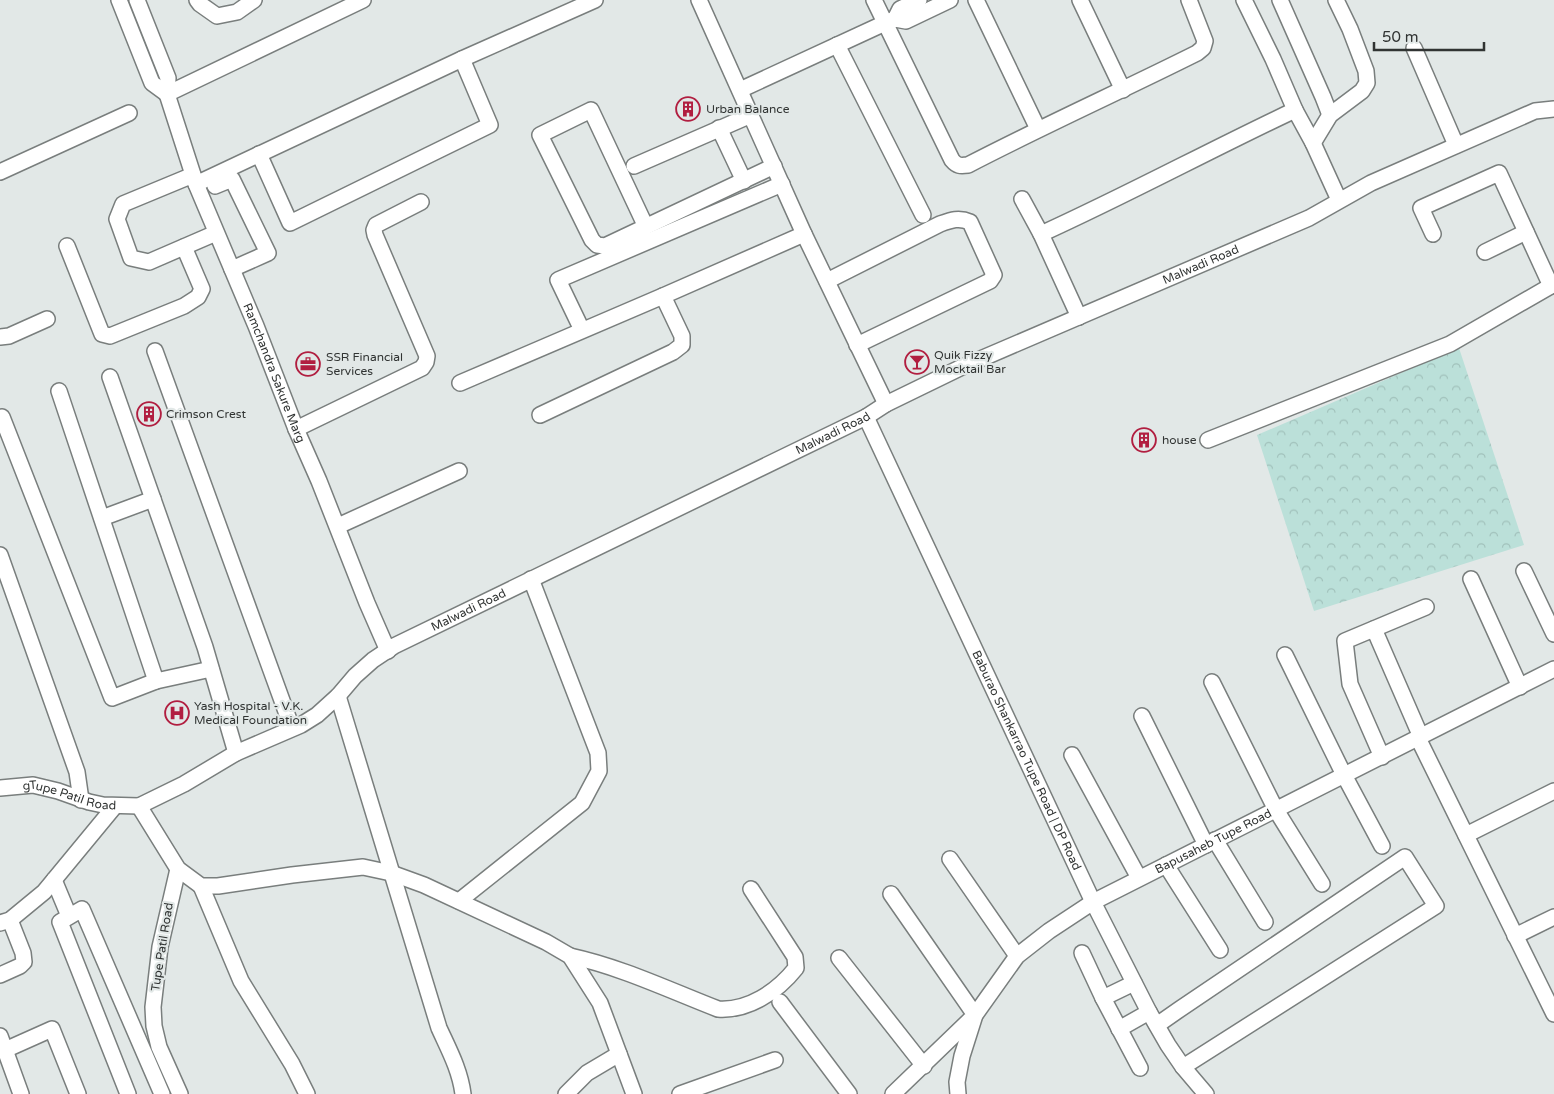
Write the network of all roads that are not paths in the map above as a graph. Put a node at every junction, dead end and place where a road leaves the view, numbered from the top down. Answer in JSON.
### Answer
{"nodes":[{"id":1,"x":119,"y":0,"type":"edge"},
{"id":2,"x":196,"y":0,"type":"edge"},
{"id":3,"x":254,"y":0,"type":"edge"},
{"id":4,"x":363,"y":0,"type":"edge"},
{"id":5,"x":595,"y":0,"type":"edge"},
{"id":6,"x":699,"y":0,"type":"edge"},
{"id":7,"x":874,"y":0,"type":"edge"},
{"id":8,"x":919,"y":0,"type":"edge"},
{"id":9,"x":950,"y":0,"type":"edge"},
{"id":10,"x":976,"y":0,"type":"edge"},
{"id":11,"x":1080,"y":0,"type":"edge"},
{"id":12,"x":1189,"y":0,"type":"edge"},
{"id":13,"x":1244,"y":0,"type":"edge"},
{"id":14,"x":1280,"y":0,"type":"edge"},
{"id":15,"x":1336,"y":0,"type":"edge"},
{"id":16,"x":138,"y":4,"type":"edge"},
{"id":17,"x":125,"y":15,"type":"junction"},
{"id":18,"x":890,"y":21,"type":"junction"},
{"id":19,"x":837,"y":45,"type":"junction"},
{"id":20,"x":1414,"y":48,"type":"dead end"},
{"id":21,"x":462,"y":60,"type":"junction"},
{"id":22,"x":740,"y":90,"type":"junction"},
{"id":23,"x":1123,"y":90,"type":"junction"},
{"id":24,"x":167,"y":94,"type":"junction"},
{"id":25,"x":1554,"y":109,"type":"edge"},
{"id":26,"x":1295,"y":110,"type":"junction"},
{"id":27,"x":129,"y":113,"type":"dead end"},
{"id":28,"x":751,"y":115,"type":"junction"},
{"id":29,"x":1330,"y":115,"type":"junction"},
{"id":30,"x":719,"y":128,"type":"junction"},
{"id":31,"x":1038,"y":129,"type":"junction"},
{"id":32,"x":1312,"y":143,"type":"junction"},
{"id":33,"x":1456,"y":145,"type":"junction"},
{"id":34,"x":259,"y":154,"type":"junction"},
{"id":35,"x":634,"y":166,"type":"dead end"},
{"id":36,"x":774,"y":166,"type":"junction"},
{"id":37,"x":0,"y":172,"type":"edge"},
{"id":38,"x":744,"y":181,"type":"junction"},
{"id":39,"x":196,"y":184,"type":"junction"},
{"id":40,"x":782,"y":184,"type":"junction"},
{"id":41,"x":1022,"y":199,"type":"dead end"},
{"id":42,"x":1339,"y":200,"type":"junction"},
{"id":43,"x":421,"y":202,"type":"dead end"},
{"id":44,"x":923,"y":214,"type":"dead end"},
{"id":45,"x":646,"y":227,"type":"junction"},
{"id":46,"x":1526,"y":232,"type":"junction"},
{"id":47,"x":216,"y":233,"type":"junction"},
{"id":48,"x":804,"y":234,"type":"junction"},
{"id":49,"x":1041,"y":234,"type":"junction"},
{"id":50,"x":1434,"y":234,"type":"dead end"},
{"id":51,"x":66,"y":246,"type":"dead end"},
{"id":52,"x":184,"y":247,"type":"junction"},
{"id":53,"x":1485,"y":252,"type":"dead end"},
{"id":54,"x":232,"y":269,"type":"junction"},
{"id":55,"x":827,"y":281,"type":"junction"},
{"id":56,"x":1552,"y":285,"type":"edge"},
{"id":57,"x":663,"y":296,"type":"junction"},
{"id":58,"x":1079,"y":317,"type":"junction"},
{"id":59,"x":46,"y":319,"type":"dead end"},
{"id":60,"x":582,"y":330,"type":"junction"},
{"id":61,"x":0,"y":337,"type":"edge"},
{"id":62,"x":857,"y":345,"type":"junction"},
{"id":63,"x":155,"y":351,"type":"dead end"},
{"id":64,"x":110,"y":377,"type":"dead end"},
{"id":65,"x":460,"y":383,"type":"dead end"},
{"id":66,"x":59,"y":391,"type":"dead end"},
{"id":67,"x":886,"y":404,"type":"junction"},
{"id":68,"x":540,"y":415,"type":"dead end"},
{"id":69,"x":866,"y":416,"type":"junction"},
{"id":70,"x":2,"y":417,"type":"dead end"},
{"id":71,"x":296,"y":429,"type":"junction"},
{"id":72,"x":1208,"y":440,"type":"dead end"},
{"id":73,"x":459,"y":471,"type":"dead end"},
{"id":74,"x":153,"y":499,"type":"junction"},
{"id":75,"x":102,"y":518,"type":"junction"},
{"id":76,"x":338,"y":526,"type":"junction"},
{"id":77,"x":0,"y":555,"type":"edge"},
{"id":78,"x":1524,"y":570,"type":"dead end"},
{"id":79,"x":531,"y":579,"type":"junction"},
{"id":80,"x":1471,"y":579,"type":"dead end"},
{"id":81,"x":1426,"y":607,"type":"dead end"},
{"id":82,"x":1374,"y":629,"type":"junction"},
{"id":83,"x":1554,"y":634,"type":"edge"},
{"id":84,"x":388,"y":650,"type":"junction"},
{"id":85,"x":1285,"y":655,"type":"dead end"},
{"id":86,"x":211,"y":669,"type":"junction"},
{"id":87,"x":1554,"y":669,"type":"edge"},
{"id":88,"x":156,"y":681,"type":"junction"},
{"id":89,"x":1212,"y":682,"type":"dead end"},
{"id":90,"x":1520,"y":687,"type":"junction"},
{"id":91,"x":338,"y":696,"type":"junction"},
{"id":92,"x":1142,"y":716,"type":"dead end"},
{"id":93,"x":292,"y":728,"type":"junction"},
{"id":94,"x":1420,"y":738,"type":"junction"},
{"id":95,"x":236,"y":753,"type":"junction"},
{"id":96,"x":1072,"y":755,"type":"dead end"},
{"id":97,"x":1382,"y":757,"type":"junction"},
{"id":98,"x":1344,"y":775,"type":"junction"},
{"id":99,"x":0,"y":788,"type":"edge"},
{"id":100,"x":1554,"y":791,"type":"edge"},
{"id":101,"x":81,"y":800,"type":"junction"},
{"id":102,"x":115,"y":806,"type":"junction"},
{"id":103,"x":139,"y":806,"type":"junction"},
{"id":104,"x":1276,"y":810,"type":"junction"},
{"id":105,"x":1466,"y":835,"type":"junction"},
{"id":106,"x":1211,"y":843,"type":"junction"},
{"id":107,"x":1382,"y":846,"type":"dead end"},
{"id":108,"x":950,"y":859,"type":"dead end"},
{"id":109,"x":1166,"y":865,"type":"junction"},
{"id":110,"x":178,"y":869,"type":"junction"},
{"id":111,"x":391,"y":873,"type":"junction"},
{"id":112,"x":1139,"y":878,"type":"junction"},
{"id":113,"x":54,"y":880,"type":"junction"},
{"id":114,"x":1322,"y":884,"type":"dead end"},
{"id":115,"x":201,"y":886,"type":"junction"},
{"id":116,"x":751,"y":889,"type":"dead end"},
{"id":117,"x":891,"y":894,"type":"dead end"},
{"id":118,"x":459,"y":901,"type":"junction"},
{"id":119,"x":1092,"y":902,"type":"junction"},
{"id":120,"x":69,"y":916,"type":"junction"},
{"id":121,"x":1554,"y":916,"type":"edge"},
{"id":122,"x":5,"y":922,"type":"edge"},
{"id":123,"x":1265,"y":922,"type":"dead end"},
{"id":124,"x":1515,"y":936,"type":"junction"},
{"id":125,"x":1220,"y":950,"type":"dead end"},
{"id":126,"x":1082,"y":953,"type":"dead end"},
{"id":127,"x":570,"y":956,"type":"junction"},
{"id":128,"x":1017,"y":956,"type":"junction"},
{"id":129,"x":839,"y":958,"type":"dead end"},
{"id":130,"x":0,"y":975,"type":"edge"},
{"id":131,"x":1134,"y":983,"type":"junction"},
{"id":132,"x":1103,"y":998,"type":"junction"},
{"id":133,"x":780,"y":1002,"type":"dead end"},
{"id":134,"x":1149,"y":1012,"type":"junction"},
{"id":135,"x":1554,"y":1014,"type":"edge"},
{"id":136,"x":975,"y":1015,"type":"junction"},
{"id":137,"x":1157,"y":1026,"type":"junction"},
{"id":138,"x":1119,"y":1029,"type":"junction"},
{"id":139,"x":2,"y":1043,"type":"edge"},
{"id":140,"x":619,"y":1054,"type":"junction"},
{"id":141,"x":775,"y":1060,"type":"dead end"},
{"id":142,"x":924,"y":1066,"type":"junction"},
{"id":143,"x":1183,"y":1067,"type":"junction"},
{"id":144,"x":1140,"y":1068,"type":"dead end"},
{"id":145,"x":21,"y":1094,"type":"edge"},
{"id":146,"x":78,"y":1094,"type":"edge"},
{"id":147,"x":128,"y":1094,"type":"edge"},
{"id":148,"x":162,"y":1094,"type":"edge"},
{"id":149,"x":180,"y":1094,"type":"edge"},
{"id":150,"x":307,"y":1094,"type":"edge"},
{"id":151,"x":463,"y":1094,"type":"edge"},
{"id":152,"x":566,"y":1094,"type":"edge"},
{"id":153,"x":634,"y":1094,"type":"edge"},
{"id":154,"x":680,"y":1094,"type":"edge"},
{"id":155,"x":849,"y":1094,"type":"edge"},
{"id":156,"x":893,"y":1094,"type":"edge"},
{"id":157,"x":958,"y":1094,"type":"edge"},
{"id":158,"x":1206,"y":1094,"type":"edge"}],
"edges":[{"from":1,"to":17,"type":"street","name":"Ramchandra Sakure Marg"},
{"from":2,"to":3,"type":"street"},
{"from":4,"to":24,"type":"street"},
{"from":5,"to":21,"type":"street"},
{"from":6,"to":22,"type":"street"},
{"from":7,"to":18,"type":"street"},
{"from":8,"to":18,"type":"street"},
{"from":9,"to":18,"type":"street"},
{"from":10,"to":31,"type":"street"},
{"from":11,"to":23,"type":"street"},
{"from":12,"to":23,"type":"street"},
{"from":13,"to":26,"type":"street"},
{"from":14,"to":29,"type":"street"},
{"from":15,"to":29,"type":"street"},
{"from":16,"to":17,"type":"street"},
{"from":16,"to":24,"type":"street","name":"Ramchandra Sakure Marg"},
{"from":17,"to":24,"type":"street","name":"Ramchandra Sakure Marg"},
{"from":18,"to":19,"type":"street"},
{"from":18,"to":31,"type":"street"},
{"from":19,"to":22,"type":"street"},
{"from":19,"to":44,"type":"street"},
{"from":20,"to":33,"type":"street"},
{"from":21,"to":34,"type":"street"},
{"from":21,"to":34,"type":"street"},
{"from":22,"to":28,"type":"street"},
{"from":23,"to":31,"type":"street"},
{"from":24,"to":39,"type":"street","name":"Ramchandra Sakure Marg"},
{"from":25,"to":33,"type":"street","name":"Malwadi Road"},
{"from":26,"to":32,"type":"street"},
{"from":26,"to":49,"type":"street"},
{"from":27,"to":37,"type":"street"},
{"from":28,"to":30,"type":"street"},
{"from":28,"to":36,"type":"street"},
{"from":29,"to":32,"type":"street"},
{"from":30,"to":35,"type":"street"},
{"from":30,"to":38,"type":"street"},
{"from":32,"to":42,"type":"street"},
{"from":33,"to":42,"type":"street","name":"Malwadi Road"},
{"from":34,"to":39,"type":"street"},
{"from":36,"to":38,"type":"street"},
{"from":36,"to":40,"type":"street"},
{"from":38,"to":45,"type":"street"},
{"from":39,"to":47,"type":"street","name":"Ramchandra Sakure Marg"},
{"from":39,"to":52,"type":"street"},
{"from":39,"to":54,"type":"street"},
{"from":40,"to":48,"type":"street"},
{"from":40,"to":60,"type":"street"},
{"from":41,"to":49,"type":"street"},
{"from":42,"to":58,"type":"street","name":"Malwadi Road"},
{"from":43,"to":71,"type":"street"},
{"from":45,"to":45,"type":"street"},
{"from":46,"to":50,"type":"street"},
{"from":46,"to":53,"type":"street"},
{"from":46,"to":56,"type":"street"},
{"from":47,"to":52,"type":"street"},
{"from":47,"to":54,"type":"street","name":"Ramchandra Sakure Marg"},
{"from":48,"to":55,"type":"street"},
{"from":48,"to":57,"type":"street"},
{"from":49,"to":58,"type":"street"},
{"from":51,"to":52,"type":"street"},
{"from":54,"to":71,"type":"street","name":"Ramchandra Sakure Marg"},
{"from":55,"to":62,"type":"street"},
{"from":55,"to":62,"type":"street"},
{"from":56,"to":72,"type":"street"},
{"from":57,"to":60,"type":"street"},
{"from":57,"to":68,"type":"street"},
{"from":58,"to":67,"type":"street","name":"Malwadi Road"},
{"from":59,"to":61,"type":"street"},
{"from":60,"to":65,"type":"street"},
{"from":62,"to":67,"type":"street"},
{"from":63,"to":93,"type":"street"},
{"from":64,"to":74,"type":"street"},
{"from":66,"to":75,"type":"street"},
{"from":67,"to":69,"type":"street","name":"Malwadi Road"},
{"from":69,"to":79,"type":"street","name":"Malwadi Road"},
{"from":69,"to":119,"type":"street","name":"Baburao Shankarrao Tupe Road | DP Road"},
{"from":70,"to":88,"type":"street"},
{"from":71,"to":76,"type":"street","name":"Ramchandra Sakure Marg"},
{"from":73,"to":76,"type":"street"},
{"from":74,"to":75,"type":"street"},
{"from":74,"to":86,"type":"street"},
{"from":75,"to":88,"type":"street"},
{"from":76,"to":84,"type":"street","name":"Ramchandra Sakure Marg"},
{"from":77,"to":101,"type":"street"},
{"from":78,"to":83,"type":"street"},
{"from":79,"to":84,"type":"street","name":"Malwadi Road"},
{"from":79,"to":118,"type":"street"},
{"from":80,"to":90,"type":"street"},
{"from":81,"to":82,"type":"street"},
{"from":82,"to":94,"type":"street"},
{"from":82,"to":97,"type":"street"},
{"from":84,"to":91,"type":"street","name":"Malwadi Road"},
{"from":85,"to":98,"type":"street"},
{"from":86,"to":88,"type":"street"},
{"from":86,"to":95,"type":"street"},
{"from":87,"to":90,"type":"street","name":"Bapusaheb Tupe Road"},
{"from":89,"to":104,"type":"street"},
{"from":90,"to":94,"type":"street","name":"Bapusaheb Tupe Road"},
{"from":91,"to":93,"type":"street","name":"Malwadi Road"},
{"from":91,"to":111,"type":"street"},
{"from":92,"to":106,"type":"street"},
{"from":93,"to":95,"type":"street","name":"Malwadi Road"},
{"from":94,"to":97,"type":"street","name":"Bapusaheb Tupe Road"},
{"from":94,"to":105,"type":"street"},
{"from":95,"to":103,"type":"street","name":"Malwadi Road"},
{"from":96,"to":112,"type":"street"},
{"from":97,"to":98,"type":"street","name":"Bapusaheb Tupe Road"},
{"from":98,"to":104,"type":"street","name":"Bapusaheb Tupe Road"},
{"from":98,"to":107,"type":"street"},
{"from":99,"to":101,"type":"street","name":"gTupe Patil Road"},
{"from":100,"to":105,"type":"street"},
{"from":101,"to":102,"type":"street","name":"gTupe Patil Road"},
{"from":102,"to":103,"type":"street","name":"gTupe Patil Road"},
{"from":102,"to":113,"type":"street"},
{"from":103,"to":110,"type":"street"},
{"from":104,"to":106,"type":"street","name":"Bapusaheb Tupe Road"},
{"from":104,"to":114,"type":"street"},
{"from":105,"to":124,"type":"street"},
{"from":106,"to":109,"type":"street","name":"Bapusaheb Tupe Road"},
{"from":106,"to":123,"type":"street"},
{"from":108,"to":128,"type":"street"},
{"from":109,"to":112,"type":"street","name":"Bapusaheb Tupe Road"},
{"from":109,"to":125,"type":"street"},
{"from":110,"to":115,"type":"street"},
{"from":110,"to":149,"type":"street","name":"Tupe Patil Road"},
{"from":111,"to":115,"type":"street"},
{"from":111,"to":118,"type":"street"},
{"from":111,"to":151,"type":"street"},
{"from":112,"to":119,"type":"street","name":"Bapusaheb Tupe Road"},
{"from":113,"to":120,"type":"street"},
{"from":113,"to":122,"type":"street"},
{"from":115,"to":150,"type":"street"},
{"from":116,"to":127,"type":"street"},
{"from":117,"to":136,"type":"street"},
{"from":118,"to":127,"type":"street"},
{"from":119,"to":128,"type":"street","name":"Bapusaheb Tupe Road"},
{"from":119,"to":131,"type":"street","name":"Baburao Shankarrao Tupe Road | DP Road"},
{"from":120,"to":147,"type":"street"},
{"from":120,"to":148,"type":"street"},
{"from":121,"to":124,"type":"street"},
{"from":122,"to":130,"type":"street"},
{"from":124,"to":135,"type":"street"},
{"from":126,"to":132,"type":"street"},
{"from":127,"to":140,"type":"street"},
{"from":128,"to":136,"type":"street","name":"Bapusaheb Tupe Road"},
{"from":129,"to":142,"type":"street"},
{"from":131,"to":132,"type":"street"},
{"from":131,"to":134,"type":"street","name":"Baburao Shankarrao Tupe Road | DP Road"},
{"from":132,"to":138,"type":"street"},
{"from":133,"to":155,"type":"street"},
{"from":134,"to":137,"type":"street","name":"Baburao Shankarrao Tupe Road | DP Road"},
{"from":134,"to":138,"type":"street"},
{"from":136,"to":142,"type":"street"},
{"from":136,"to":157,"type":"street","name":"Bapusaheb Tupe Road"},
{"from":137,"to":143,"type":"street","name":"Baburao Shankarrao Tupe Road | DP Road"},
{"from":137,"to":143,"type":"street"},
{"from":138,"to":144,"type":"street"},
{"from":139,"to":145,"type":"street"},
{"from":139,"to":146,"type":"street"},
{"from":140,"to":152,"type":"street"},
{"from":140,"to":153,"type":"street"},
{"from":141,"to":154,"type":"street"},
{"from":142,"to":156,"type":"street"},
{"from":143,"to":158,"type":"street","name":"Baburao Shankarrao Tupe Road | DP Road"}]}
